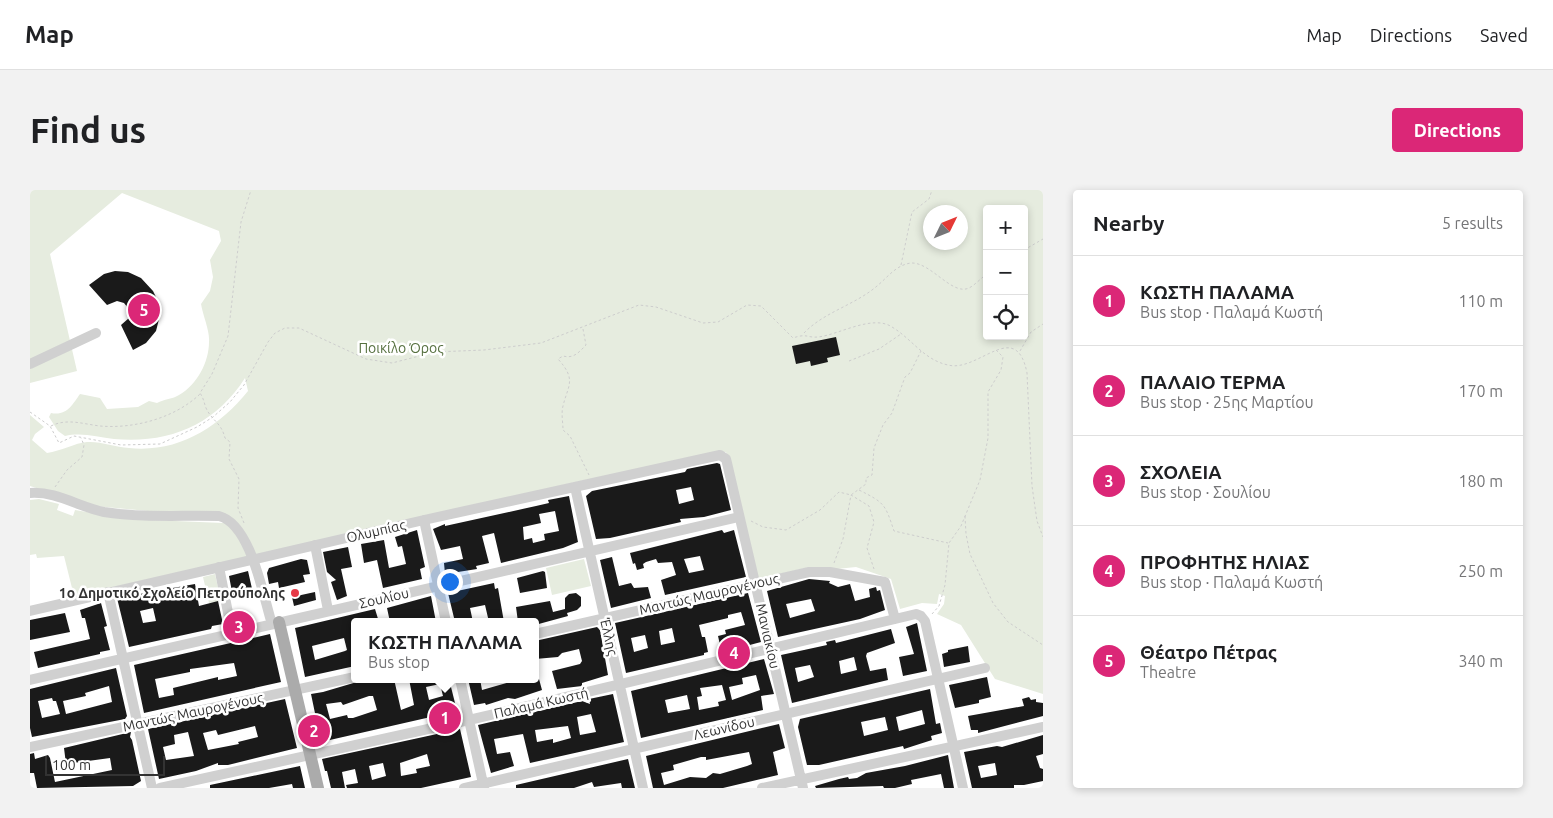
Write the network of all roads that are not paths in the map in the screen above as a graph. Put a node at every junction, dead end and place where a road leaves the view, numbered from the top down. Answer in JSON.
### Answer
{"nodes":[{"id":1,"x":96,"y":334,"type":"dead end"},
{"id":2,"x":30,"y":364,"type":"edge"},
{"id":3,"x":723,"y":456,"type":"joint"},
{"id":4,"x":575,"y":487,"type":"junction"},
{"id":5,"x":30,"y":493,"type":"edge"},
{"id":6,"x":739,"y":517,"type":"junction"},
{"id":7,"x":424,"y":520,"type":"junction"},
{"id":8,"x":315,"y":545,"type":"junction"},
{"id":9,"x":590,"y":551,"type":"junction"},
{"id":10,"x":253,"y":559,"type":"junction"},
{"id":11,"x":219,"y":567,"type":"junction"},
{"id":12,"x":755,"y":584,"type":"junction"},
{"id":13,"x":438,"y":585,"type":"junction"},
{"id":14,"x":108,"y":592,"type":"junction"},
{"id":15,"x":328,"y":610,"type":"junction"},
{"id":16,"x":30,"y":611,"type":"edge"},
{"id":17,"x":605,"y":617,"type":"junction"},
{"id":18,"x":445,"y":618,"type":"edge"},
{"id":19,"x":895,"y":619,"type":"junction"},
{"id":20,"x":276,"y":623,"type":"junction"},
{"id":21,"x":232,"y":633,"type":"junction"},
{"id":22,"x":539,"y":633,"type":"edge"},
{"id":23,"x":770,"y":648,"type":"junction"},
{"id":24,"x":122,"y":657,"type":"junction"},
{"id":25,"x":985,"y":668,"type":"dead end"},
{"id":26,"x":351,"y":678,"type":"edge"},
{"id":27,"x":938,"y":678,"type":"junction"},
{"id":28,"x":30,"y":680,"type":"edge"},
{"id":29,"x":461,"y":683,"type":"edge"},
{"id":30,"x":620,"y":684,"type":"junction"},
{"id":31,"x":295,"y":691,"type":"junction"},
{"id":32,"x":786,"y":714,"type":"junction"},
{"id":33,"x":469,"y":720,"type":"junction"},
{"id":34,"x":138,"y":724,"type":"junction"},
{"id":35,"x":1043,"y":727,"type":"edge"},
{"id":36,"x":954,"y":745,"type":"junction"},
{"id":37,"x":30,"y":747,"type":"edge"},
{"id":38,"x":634,"y":749,"type":"junction"},
{"id":39,"x":310,"y":754,"type":"junction"},
{"id":40,"x":802,"y":783,"type":"edge"},
{"id":41,"x":484,"y":786,"type":"edge"},
{"id":42,"x":152,"y":788,"type":"edge"},
{"id":43,"x":160,"y":788,"type":"edge"},
{"id":44,"x":318,"y":788,"type":"edge"},
{"id":45,"x":464,"y":788,"type":"edge"},
{"id":46,"x":643,"y":788,"type":"edge"},
{"id":47,"x":762,"y":788,"type":"edge"},
{"id":48,"x":963,"y":788,"type":"edge"}],
"edges":[{"from":1,"to":2,"type":"street"},
{"from":3,"to":4,"type":"street","name":"Ολυμπίας"},
{"from":3,"to":6,"type":"street","name":"Μανιακίου"},
{"from":4,"to":7,"type":"street","name":"Ολυμπίας"},
{"from":4,"to":9,"type":"street","name":"Έλλης"},
{"from":5,"to":10,"type":"street"},
{"from":6,"to":9,"type":"street","name":"Σουλίου"},
{"from":6,"to":12,"type":"street","name":"Μανιακίου"},
{"from":7,"to":8,"type":"street","name":"Ολυμπίας"},
{"from":7,"to":13,"type":"street"},
{"from":8,"to":10,"type":"street","name":"Ολυμπίας"},
{"from":8,"to":15,"type":"street"},
{"from":9,"to":13,"type":"street","name":"Σουλίου"},
{"from":9,"to":17,"type":"street","name":"Έλλης"},
{"from":10,"to":11,"type":"street","name":"Ολυμπίας"},
{"from":10,"to":20,"type":"street"},
{"from":11,"to":14,"type":"street","name":"Ολυμπίας"},
{"from":11,"to":21,"type":"street"},
{"from":12,"to":17,"type":"street","name":"Μαντώς Μαυρογένους"},
{"from":12,"to":19,"type":"street","name":"Μαντώς Μαυρογένους"},
{"from":12,"to":23,"type":"street","name":"Μανιακίου"},
{"from":13,"to":15,"type":"street","name":"Σουλίου"},
{"from":13,"to":18,"type":"street"},
{"from":14,"to":16,"type":"street","name":"Ολυμπίας"},
{"from":14,"to":24,"type":"street"},
{"from":15,"to":20,"type":"street","name":"Σουλίου"},
{"from":17,"to":22,"type":"street","name":"Μαντώς Μαυρογένους"},
{"from":17,"to":30,"type":"street","name":"Έλλης"},
{"from":19,"to":23,"type":"street","name":"Παλαμά Κωστή"},
{"from":19,"to":27,"type":"street","name":"Παλαμά Κωστή"},
{"from":20,"to":21,"type":"street","name":"Σουλίου"},
{"from":20,"to":31,"type":"main road"},
{"from":21,"to":24,"type":"street","name":"Σουλίου"},
{"from":23,"to":30,"type":"street","name":"Παλαμά Κωστή"},
{"from":23,"to":32,"type":"street","name":"Μανιακίου"},
{"from":24,"to":28,"type":"street","name":"Σουλίου"},
{"from":24,"to":34,"type":"street"},
{"from":25,"to":27,"type":"street","name":"Λεωνίδου"},
{"from":26,"to":31,"type":"street","name":"Μαντώς Μαυρογένους"},
{"from":27,"to":32,"type":"street","name":"Λεωνίδου"},
{"from":27,"to":36,"type":"street"},
{"from":29,"to":33,"type":"street"},
{"from":30,"to":33,"type":"street","name":"Παλαμά Κωστή"},
{"from":30,"to":38,"type":"street","name":"Έλλης"},
{"from":31,"to":34,"type":"street","name":"Μαντώς Μαυρογένους"},
{"from":31,"to":39,"type":"main road"},
{"from":32,"to":38,"type":"street","name":"Λεωνίδου"},
{"from":32,"to":40,"type":"street","name":"Μανιακίου"},
{"from":33,"to":39,"type":"street","name":"Παλαμά Κωστή"},
{"from":33,"to":41,"type":"street"},
{"from":34,"to":37,"type":"street","name":"Μαντώς Μαυρογένους"},
{"from":34,"to":42,"type":"street"},
{"from":35,"to":36,"type":"street"},
{"from":36,"to":40,"type":"street"},
{"from":36,"to":48,"type":"street"},
{"from":38,"to":41,"type":"street","name":"Λεωνίδου"},
{"from":38,"to":46,"type":"street","name":"Έλλης"},
{"from":39,"to":43,"type":"street","name":"Παλαμά Κωστή"},
{"from":39,"to":44,"type":"main road"},
{"from":40,"to":47,"type":"street"},
{"from":41,"to":45,"type":"street","name":"Λεωνίδου"}]}
